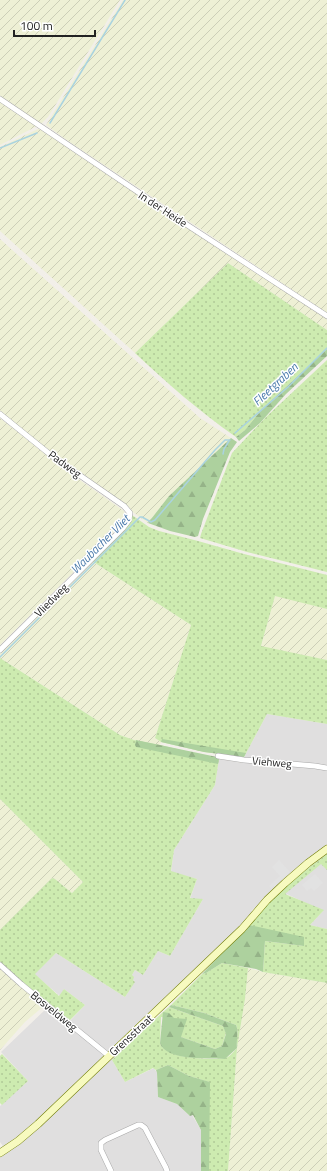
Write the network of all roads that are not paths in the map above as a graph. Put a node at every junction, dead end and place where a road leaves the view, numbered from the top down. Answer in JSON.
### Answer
{"nodes":[{"id":1,"x":0,"y":99,"type":"edge"},
{"id":2,"x":327,"y":316,"type":"edge"},
{"id":3,"x":0,"y":414,"type":"edge"},
{"id":4,"x":130,"y":513,"type":"joint"},
{"id":5,"x":0,"y":650,"type":"edge"},
{"id":6,"x":218,"y":756,"type":"dead end"},
{"id":7,"x":327,"y":768,"type":"edge"},
{"id":8,"x":327,"y":849,"type":"edge"},
{"id":9,"x":0,"y":965,"type":"edge"},
{"id":10,"x":109,"y":1056,"type":"junction"},
{"id":11,"x":0,"y":1153,"type":"edge"},
{"id":12,"x":111,"y":1171,"type":"edge"},
{"id":13,"x":167,"y":1171,"type":"edge"}],
"edges":[{"from":1,"to":2,"type":"street","name":"In der Heide"},
{"from":3,"to":4,"type":"street","name":"Padweg"},
{"from":4,"to":5,"type":"street","name":"Vliedweg"},
{"from":6,"to":7,"type":"street","name":"Viehweg"},
{"from":8,"to":10,"type":"main road","name":"Grensstraat"},
{"from":9,"to":10,"type":"street","name":"Bosveldweg"},
{"from":10,"to":11,"type":"main road","name":"Grensstraat"},
{"from":12,"to":13,"type":"street"}]}
